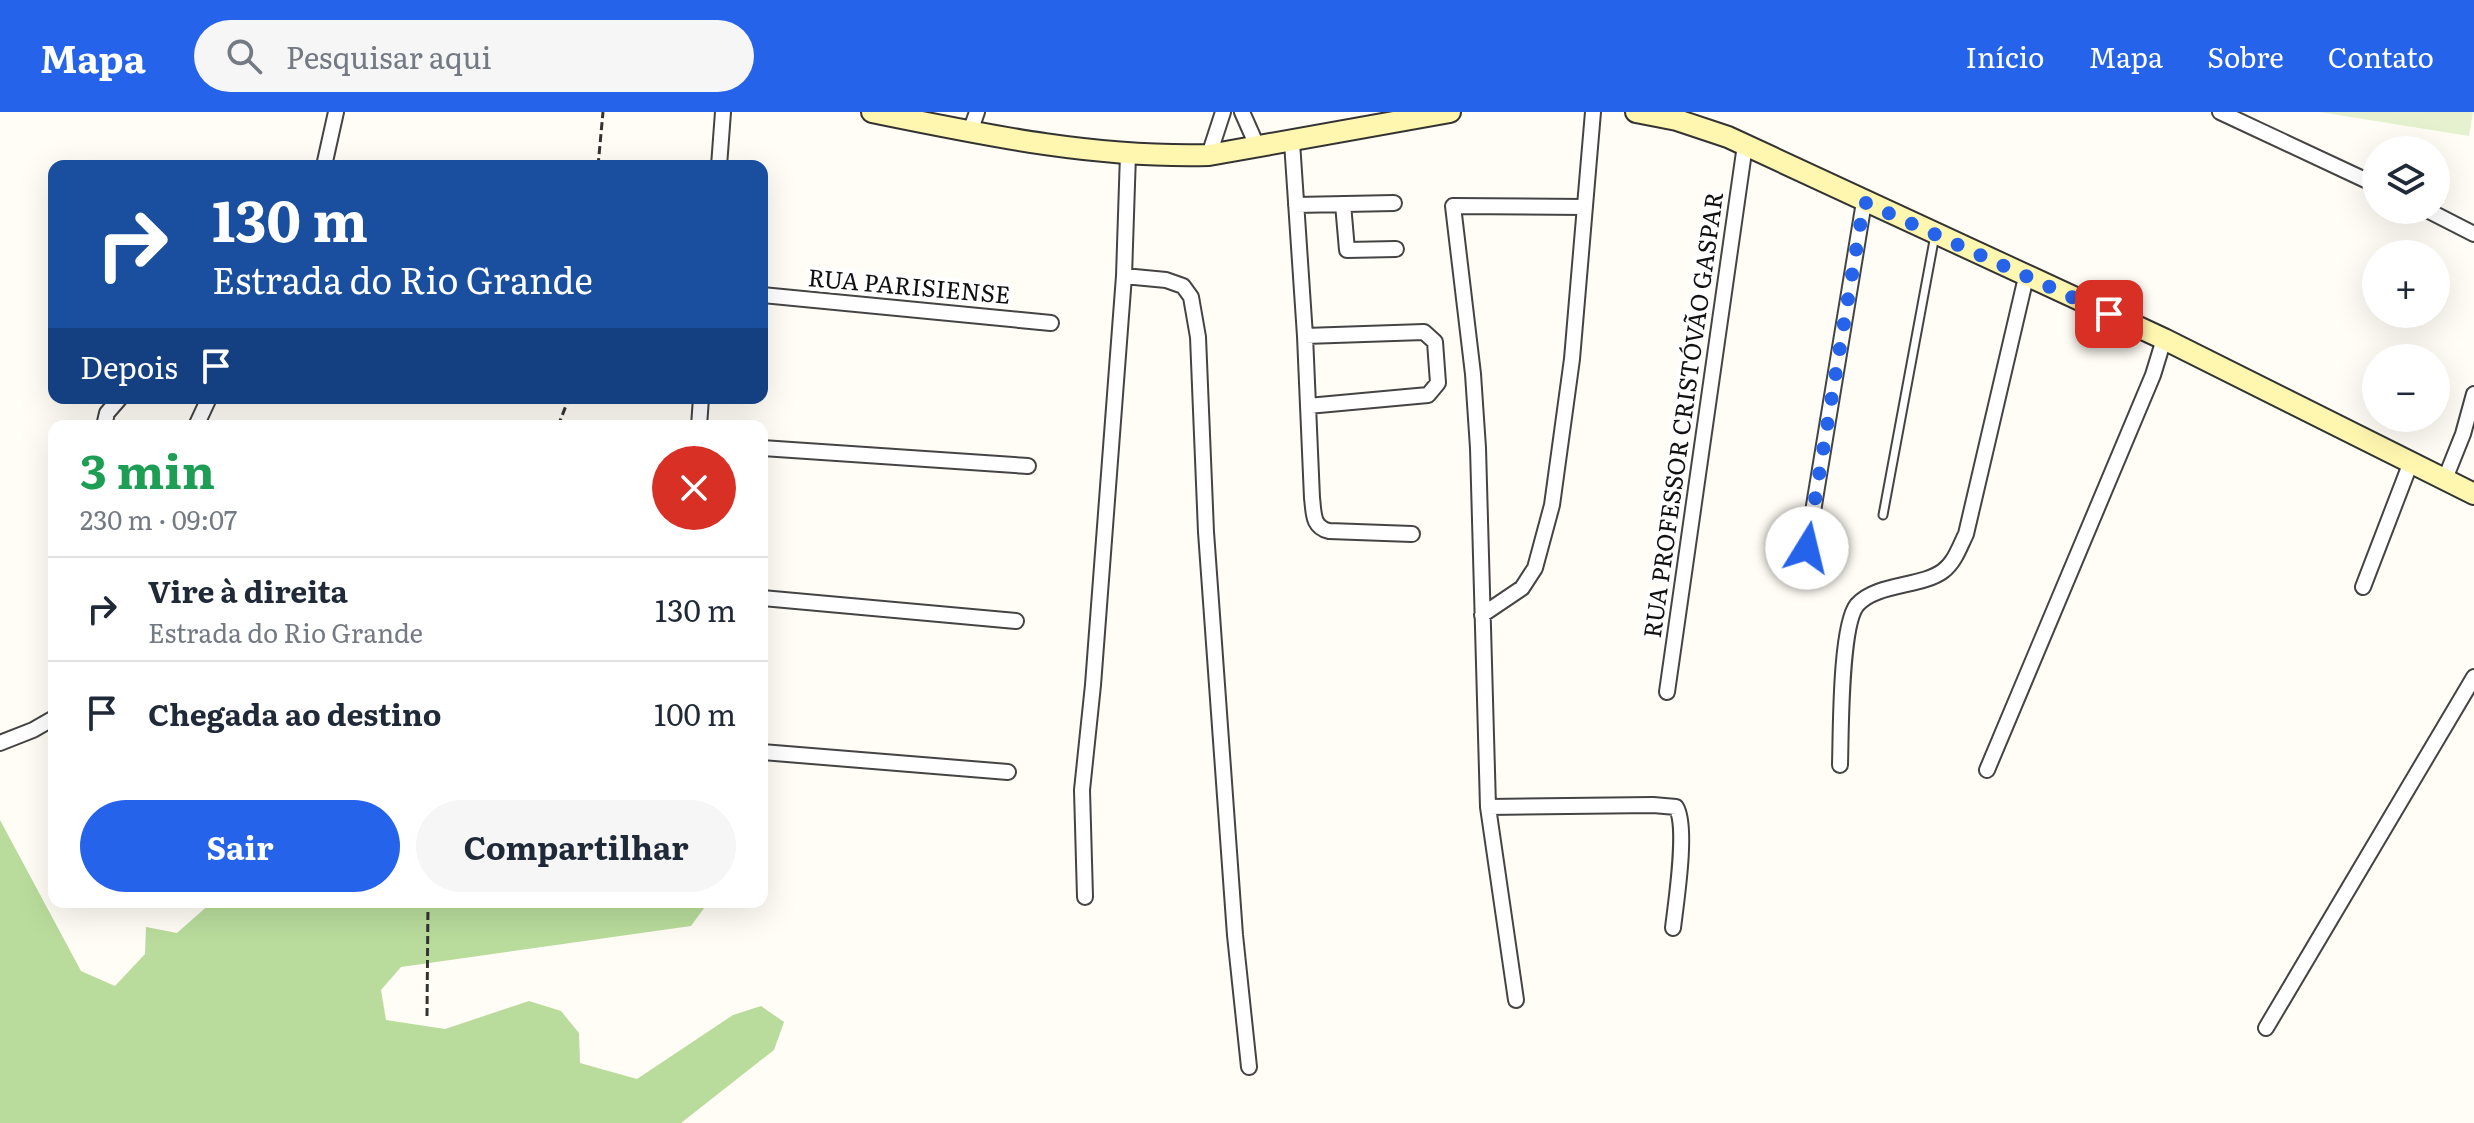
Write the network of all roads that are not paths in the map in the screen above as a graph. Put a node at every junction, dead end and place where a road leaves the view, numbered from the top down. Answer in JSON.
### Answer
{"nodes":[{"id":1,"x":336,"y":112,"type":"edge"},
{"id":2,"x":723,"y":112,"type":"edge"},
{"id":3,"x":872,"y":112,"type":"edge"},
{"id":4,"x":977,"y":112,"type":"edge"},
{"id":5,"x":1223,"y":112,"type":"edge"},
{"id":6,"x":1242,"y":112,"type":"edge"},
{"id":7,"x":1450,"y":112,"type":"edge"},
{"id":8,"x":1593,"y":112,"type":"edge"},
{"id":9,"x":1636,"y":112,"type":"edge"},
{"id":10,"x":2220,"y":112,"type":"edge"},
{"id":11,"x":1705,"y":117,"type":"edge"},
{"id":12,"x":970,"y":132,"type":"junction"},
{"id":13,"x":1737,"y":141,"type":"junction"},
{"id":14,"x":1292,"y":142,"type":"junction"},
{"id":15,"x":1258,"y":148,"type":"junction"},
{"id":16,"x":1128,"y":154,"type":"junction"},
{"id":17,"x":1209,"y":155,"type":"junction"},
{"id":18,"x":325,"y":160,"type":"edge"},
{"id":19,"x":719,"y":160,"type":"edge"},
{"id":20,"x":2362,"y":178,"type":"edge"},
{"id":21,"x":1864,"y":202,"type":"junction"},
{"id":22,"x":1394,"y":203,"type":"dead end"},
{"id":23,"x":1343,"y":204,"type":"junction"},
{"id":24,"x":1296,"y":205,"type":"junction"},
{"id":25,"x":1585,"y":207,"type":"junction"},
{"id":26,"x":2450,"y":222,"type":"edge"},
{"id":27,"x":1935,"y":233,"type":"junction"},
{"id":28,"x":2474,"y":234,"type":"edge"},
{"id":29,"x":1396,"y":249,"type":"dead end"},
{"id":30,"x":1124,"y":276,"type":"junction"},
{"id":31,"x":2026,"y":277,"type":"junction"},
{"id":32,"x":768,"y":296,"type":"edge"},
{"id":33,"x":1051,"y":323,"type":"dead end"},
{"id":34,"x":1305,"y":336,"type":"junction"},
{"id":35,"x":2164,"y":339,"type":"junction"},
{"id":36,"x":2474,"y":394,"type":"edge"},
{"id":37,"x":1308,"y":406,"type":"junction"},
{"id":38,"x":768,"y":448,"type":"edge"},
{"id":39,"x":2411,"y":462,"type":"junction"},
{"id":40,"x":1028,"y":466,"type":"dead end"},
{"id":41,"x":2445,"y":479,"type":"junction"},
{"id":42,"x":2474,"y":494,"type":"edge"},
{"id":43,"x":1883,"y":515,"type":"dead end"},
{"id":44,"x":1412,"y":534,"type":"dead end"},
{"id":45,"x":1807,"y":548,"type":"dead end"},
{"id":46,"x":2363,"y":587,"type":"dead end"},
{"id":47,"x":768,"y":599,"type":"edge"},
{"id":48,"x":1482,"y":615,"type":"junction"},
{"id":49,"x":1016,"y":621,"type":"dead end"},
{"id":50,"x":2474,"y":677,"type":"edge"},
{"id":51,"x":1667,"y":692,"type":"dead end"},
{"id":52,"x":48,"y":721,"type":"edge"},
{"id":53,"x":0,"y":743,"type":"edge"},
{"id":54,"x":768,"y":752,"type":"edge"},
{"id":55,"x":1840,"y":765,"type":"dead end"},
{"id":56,"x":1987,"y":770,"type":"dead end"},
{"id":57,"x":1008,"y":772,"type":"dead end"},
{"id":58,"x":1488,"y":807,"type":"junction"},
{"id":59,"x":1085,"y":897,"type":"dead end"},
{"id":60,"x":1673,"y":928,"type":"dead end"},
{"id":61,"x":1516,"y":1000,"type":"dead end"},
{"id":62,"x":2266,"y":1028,"type":"dead end"},
{"id":63,"x":1249,"y":1067,"type":"dead end"}],
"edges":[{"from":1,"to":18,"type":"street"},
{"from":2,"to":19,"type":"street"},
{"from":3,"to":12,"type":"street"},
{"from":4,"to":12,"type":"street"},
{"from":5,"to":17,"type":"street"},
{"from":6,"to":15,"type":"street"},
{"from":7,"to":14,"type":"street"},
{"from":8,"to":25,"type":"street"},
{"from":9,"to":11,"type":"street"},
{"from":10,"to":20,"type":"street"},
{"from":11,"to":13,"type":"street"},
{"from":12,"to":16,"type":"street"},
{"from":13,"to":21,"type":"street"},
{"from":13,"to":51,"type":"street","name":"RUA PROFESSOR CRISTÓVÃO GASPAR"},
{"from":14,"to":15,"type":"street"},
{"from":14,"to":24,"type":"street"},
{"from":15,"to":17,"type":"street"},
{"from":16,"to":17,"type":"street"},
{"from":16,"to":30,"type":"street"},
{"from":21,"to":27,"type":"street"},
{"from":21,"to":45,"type":"street"},
{"from":22,"to":23,"type":"street"},
{"from":23,"to":24,"type":"street"},
{"from":23,"to":29,"type":"street"},
{"from":24,"to":34,"type":"street"},
{"from":25,"to":48,"type":"street"},
{"from":25,"to":48,"type":"street"},
{"from":26,"to":28,"type":"street"},
{"from":27,"to":31,"type":"street"},
{"from":27,"to":43,"type":"lane"},
{"from":30,"to":59,"type":"street"},
{"from":30,"to":63,"type":"street"},
{"from":31,"to":35,"type":"street"},
{"from":31,"to":55,"type":"street"},
{"from":32,"to":33,"type":"street","name":"RUA PARISIENSE"},
{"from":34,"to":37,"type":"street"},
{"from":34,"to":37,"type":"street"},
{"from":35,"to":39,"type":"street"},
{"from":35,"to":56,"type":"street"},
{"from":36,"to":41,"type":"street"},
{"from":37,"to":44,"type":"street"},
{"from":38,"to":40,"type":"street"},
{"from":39,"to":41,"type":"street"},
{"from":39,"to":46,"type":"street"},
{"from":41,"to":42,"type":"street"},
{"from":47,"to":49,"type":"street"},
{"from":48,"to":58,"type":"street"},
{"from":50,"to":62,"type":"street"},
{"from":52,"to":53,"type":"street"},
{"from":54,"to":57,"type":"street"},
{"from":58,"to":60,"type":"street"},
{"from":58,"to":61,"type":"street"}]}
